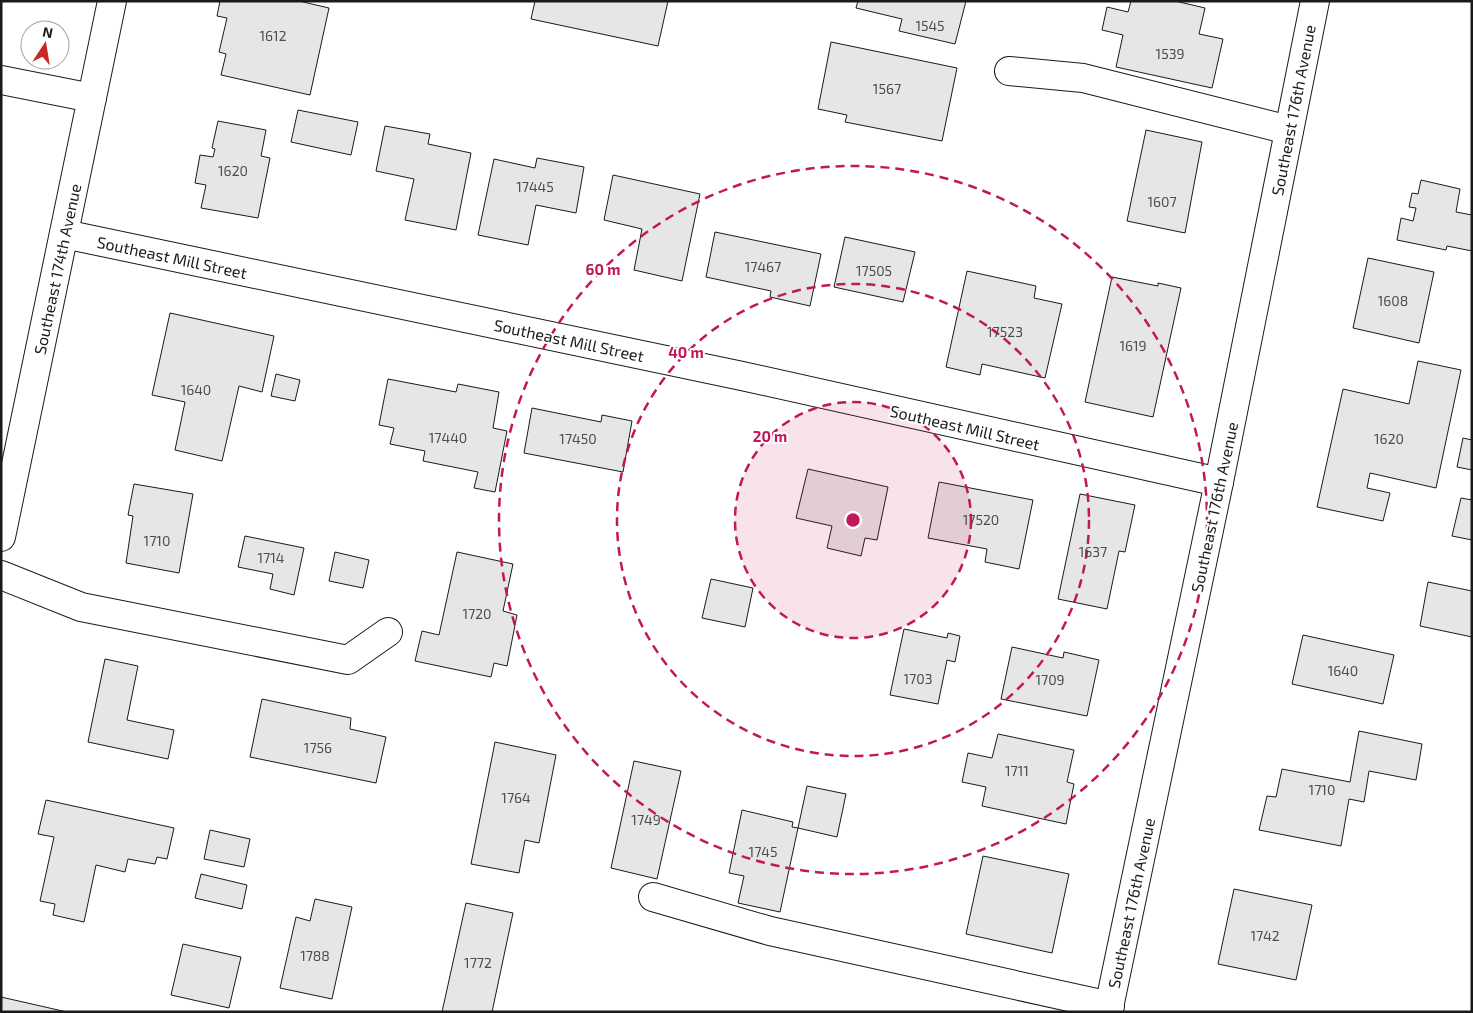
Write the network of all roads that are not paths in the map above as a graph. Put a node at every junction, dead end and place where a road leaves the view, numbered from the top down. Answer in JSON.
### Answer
{"nodes":[{"id":1,"x":112,"y":1,"type":"edge"},
{"id":2,"x":1315,"y":1,"type":"edge"},
{"id":3,"x":1009,"y":71,"type":"dead end"},
{"id":4,"x":1,"y":80,"type":"edge"},
{"id":5,"x":92,"y":98,"type":"junction"},
{"id":6,"x":1289,"y":130,"type":"junction"},
{"id":7,"x":64,"y":234,"type":"junction"},
{"id":8,"x":1219,"y":482,"type":"junction"},
{"id":9,"x":1,"y":537,"type":"edge"},
{"id":10,"x":1,"y":575,"type":"edge"},
{"id":11,"x":388,"y":632,"type":"dead end"},
{"id":12,"x":653,"y":897,"type":"dead end"},
{"id":13,"x":1109,"y":1009,"type":"edge"}],
"edges":[{"from":1,"to":5,"type":"street","name":"Southeast 174th Avenue"},
{"from":2,"to":6,"type":"street","name":"Southeast 176th Avenue"},
{"from":3,"to":6,"type":"street"},
{"from":4,"to":5,"type":"street"},
{"from":5,"to":7,"type":"street","name":"Southeast 174th Avenue"},
{"from":6,"to":8,"type":"street","name":"Southeast 176th Avenue"},
{"from":7,"to":8,"type":"street","name":"Southeast Mill Street"},
{"from":7,"to":9,"type":"street","name":"Southeast 174th Avenue"},
{"from":8,"to":13,"type":"street","name":"Southeast 176th Avenue"},
{"from":10,"to":11,"type":"street"},
{"from":12,"to":13,"type":"street"}]}
